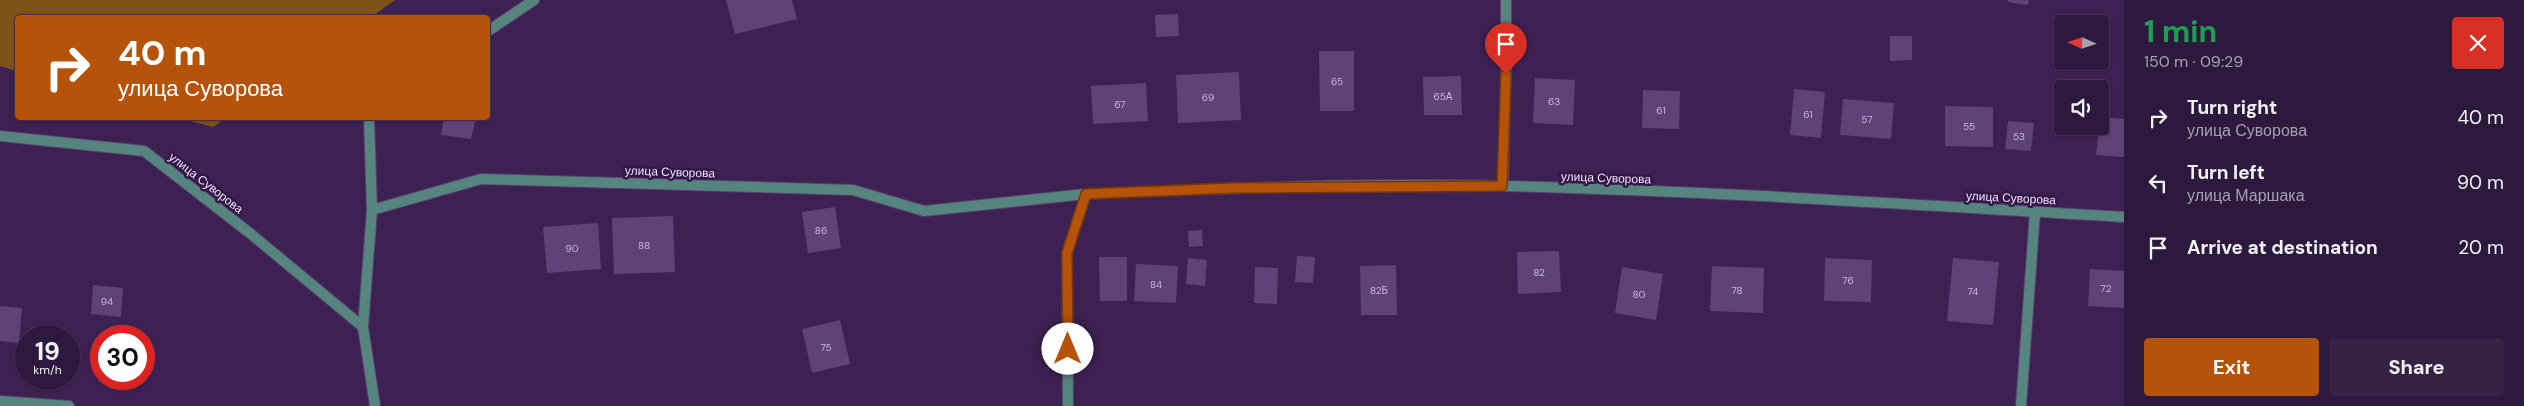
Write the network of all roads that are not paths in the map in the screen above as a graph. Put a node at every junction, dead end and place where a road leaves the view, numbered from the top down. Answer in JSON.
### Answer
{"nodes":[{"id":1,"x":534,"y":0,"type":"edge"},
{"id":2,"x":1506,"y":0,"type":"edge"},
{"id":3,"x":490,"y":31,"type":"edge"},
{"id":4,"x":369,"y":120,"type":"edge"},
{"id":5,"x":0,"y":136,"type":"edge"},
{"id":6,"x":1502,"y":186,"type":"junction"},
{"id":7,"x":1086,"y":194,"type":"junction"},
{"id":8,"x":372,"y":210,"type":"junction"},
{"id":9,"x":2036,"y":212,"type":"junction"},
{"id":10,"x":2124,"y":217,"type":"edge"},
{"id":11,"x":363,"y":328,"type":"junction"},
{"id":12,"x":0,"y":401,"type":"edge"},
{"id":13,"x":70,"y":406,"type":"edge"},
{"id":14,"x":375,"y":406,"type":"edge"},
{"id":15,"x":1068,"y":406,"type":"edge"},
{"id":16,"x":2021,"y":406,"type":"edge"}],
"edges":[{"from":1,"to":3,"type":"street"},
{"from":2,"to":6,"type":"street"},
{"from":4,"to":8,"type":"street"},
{"from":5,"to":11,"type":"street","name":"улица Суворова"},
{"from":6,"to":7,"type":"street","name":"улица Суворова"},
{"from":6,"to":9,"type":"street","name":"улица Суворова"},
{"from":7,"to":8,"type":"street","name":"улица Суворова"},
{"from":7,"to":15,"type":"street"},
{"from":8,"to":11,"type":"street"},
{"from":9,"to":10,"type":"street","name":"улица Суворова"},
{"from":9,"to":16,"type":"street"},
{"from":11,"to":14,"type":"street"},
{"from":12,"to":13,"type":"street"}]}
